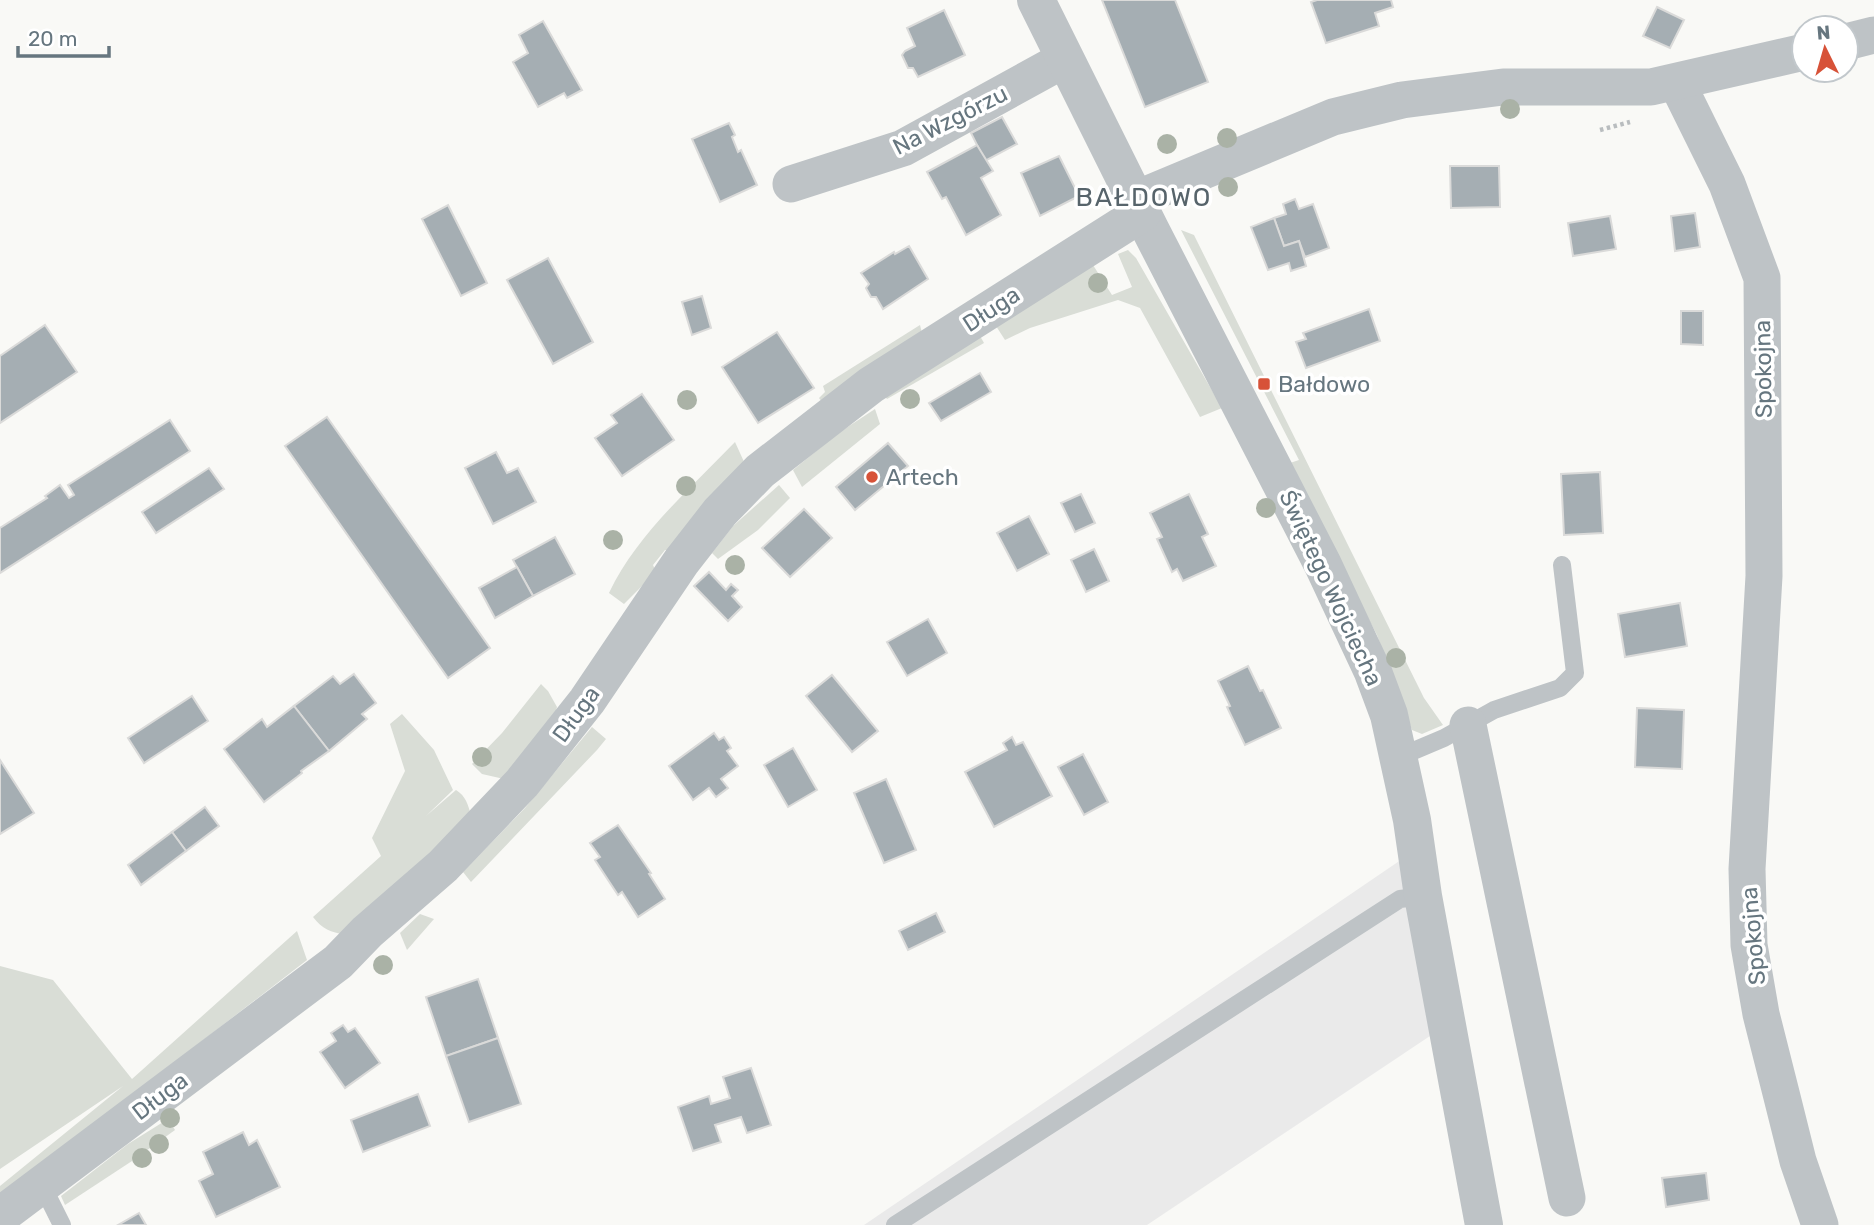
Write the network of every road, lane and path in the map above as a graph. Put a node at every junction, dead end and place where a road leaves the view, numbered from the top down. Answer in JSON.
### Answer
{"nodes":[{"id":1,"x":1036,"y":0,"type":"edge"},
{"id":2,"x":1790,"y":55,"type":"edge"},
{"id":3,"x":1065,"y":59,"type":"junction"},
{"id":4,"x":1677,"y":83,"type":"junction"},
{"id":5,"x":1631,"y":122,"type":"dead end"},
{"id":6,"x":1600,"y":130,"type":"dead end"},
{"id":7,"x":791,"y":184,"type":"dead end"},
{"id":8,"x":1139,"y":206,"type":"junction"},
{"id":9,"x":1562,"y":565,"type":"dead end"},
{"id":10,"x":1468,"y":725,"type":"junction"},
{"id":11,"x":1399,"y":757,"type":"junction"},
{"id":12,"x":1423,"y":896,"type":"junction"},
{"id":13,"x":42,"y":1185,"type":"junction"},
{"id":14,"x":1567,"y":1198,"type":"dead end"},
{"id":15,"x":0,"y":1216,"type":"edge"},
{"id":16,"x":62,"y":1225,"type":"edge"},
{"id":17,"x":895,"y":1225,"type":"edge"},
{"id":18,"x":1483,"y":1225,"type":"edge"},
{"id":19,"x":1820,"y":1225,"type":"edge"}],
"edges":[{"from":1,"to":3,"type":"street","name":"Świętego Wojciecha"},
{"from":2,"to":4,"type":"street"},
{"from":3,"to":7,"type":"street","name":"Na Wzgórzu"},
{"from":3,"to":8,"type":"street","name":"Świętego Wojciecha"},
{"from":4,"to":8,"type":"street"},
{"from":4,"to":19,"type":"street","name":"Spokojna"},
{"from":5,"to":6,"type":"path"},
{"from":8,"to":11,"type":"street","name":"Świętego Wojciecha"},
{"from":8,"to":13,"type":"street","name":"Długa"},
{"from":9,"to":10,"type":"lane"},
{"from":10,"to":11,"type":"lane"},
{"from":10,"to":14,"type":"street"},
{"from":11,"to":12,"type":"street","name":"Świętego Wojciecha"},
{"from":12,"to":17,"type":"lane"},
{"from":12,"to":18,"type":"street","name":"Świętego Wojciecha"},
{"from":13,"to":15,"type":"street","name":"Długa"},
{"from":13,"to":16,"type":"lane"}]}
